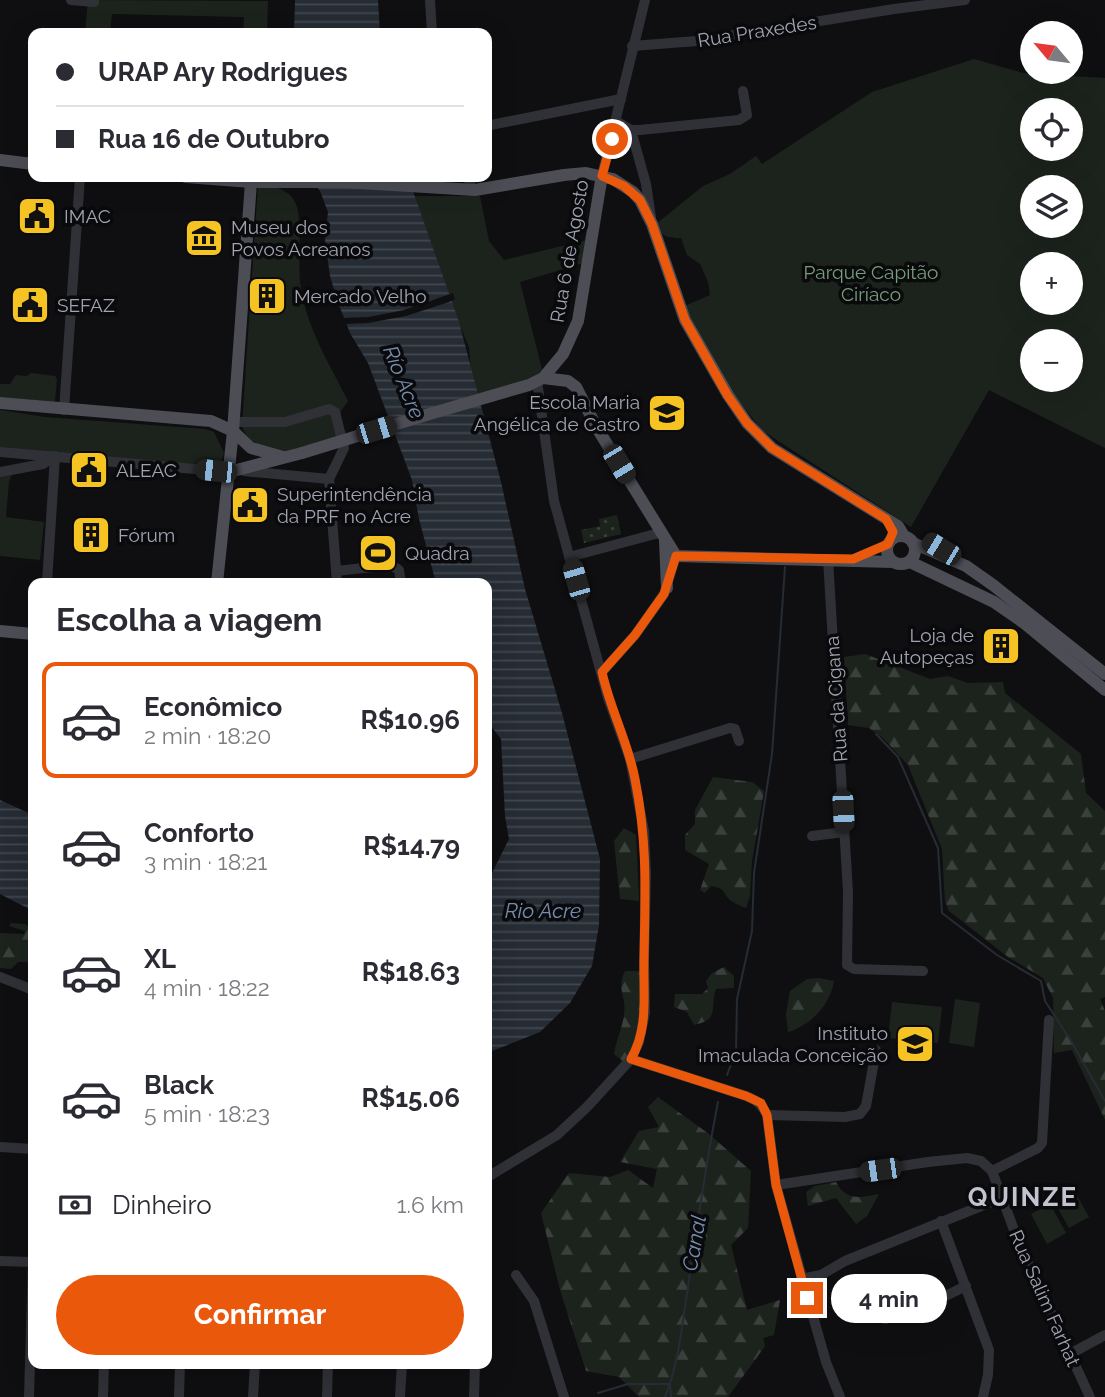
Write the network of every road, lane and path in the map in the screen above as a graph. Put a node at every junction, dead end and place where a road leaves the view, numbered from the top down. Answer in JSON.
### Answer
{"nodes":[{"id":1,"x":71,"y":0,"type":"edge"},
{"id":2,"x":430,"y":0,"type":"edge"},
{"id":3,"x":645,"y":0,"type":"edge"},
{"id":4,"x":965,"y":0,"type":"edge"},
{"id":5,"x":94,"y":2,"type":"edge"},
{"id":6,"x":893,"y":4,"type":"edge"},
{"id":7,"x":432,"y":28,"type":"edge"},
{"id":8,"x":632,"y":46,"type":"junction"},
{"id":9,"x":743,"y":91,"type":"dead end"},
{"id":10,"x":621,"y":99,"type":"junction"},
{"id":11,"x":616,"y":121,"type":"junction"},
{"id":12,"x":492,"y":125,"type":"edge"},
{"id":13,"x":631,"y":130,"type":"junction"},
{"id":14,"x":0,"y":160,"type":"edge"},
{"id":15,"x":28,"y":163,"type":"edge"},
{"id":16,"x":602,"y":176,"type":"junction"},
{"id":17,"x":80,"y":182,"type":"edge"},
{"id":18,"x":256,"y":182,"type":"joint"},
{"id":19,"x":469,"y":185,"type":"edge"},
{"id":20,"x":652,"y":224,"type":"junction"},
{"id":21,"x":536,"y":381,"type":"junction"},
{"id":22,"x":0,"y":403,"type":"edge"},
{"id":23,"x":64,"y":410,"type":"junction"},
{"id":24,"x":233,"y":427,"type":"junction"},
{"id":25,"x":0,"y":452,"type":"edge"},
{"id":26,"x":55,"y":456,"type":"junction"},
{"id":27,"x":284,"y":457,"type":"junction"},
{"id":28,"x":235,"y":471,"type":"junction"},
{"id":29,"x":0,"y":472,"type":"edge"},
{"id":30,"x":329,"y":479,"type":"junction"},
{"id":31,"x":900,"y":531,"type":"junction"},
{"id":32,"x":662,"y":537,"type":"junction"},
{"id":33,"x":889,"y":542,"type":"junction"},
{"id":34,"x":676,"y":556,"type":"junction"},
{"id":35,"x":569,"y":557,"type":"junction"},
{"id":36,"x":828,"y":559,"type":"junction"},
{"id":37,"x":853,"y":559,"type":"junction"},
{"id":38,"x":892,"y":562,"type":"junction"},
{"id":39,"x":910,"y":562,"type":"junction"},
{"id":40,"x":966,"y":566,"type":"junction"},
{"id":41,"x":336,"y":571,"type":"junction"},
{"id":42,"x":47,"y":578,"type":"edge"},
{"id":43,"x":218,"y":578,"type":"edge"},
{"id":44,"x":225,"y":578,"type":"edge"},
{"id":45,"x":337,"y":578,"type":"edge"},
{"id":46,"x":400,"y":578,"type":"edge"},
{"id":47,"x":667,"y":588,"type":"junction"},
{"id":48,"x":0,"y":631,"type":"edge"},
{"id":49,"x":28,"y":634,"type":"edge"},
{"id":50,"x":602,"y":672,"type":"junction"},
{"id":51,"x":1105,"y":674,"type":"edge"},
{"id":52,"x":1105,"y":690,"type":"edge"},
{"id":53,"x":739,"y":741,"type":"dead end"},
{"id":54,"x":630,"y":758,"type":"junction"},
{"id":55,"x":844,"y":832,"type":"junction"},
{"id":56,"x":811,"y":836,"type":"dead end"},
{"id":57,"x":923,"y":971,"type":"dead end"},
{"id":58,"x":0,"y":978,"type":"edge"},
{"id":59,"x":28,"y":988,"type":"edge"},
{"id":60,"x":1049,"y":1020,"type":"dead end"},
{"id":61,"x":876,"y":1050,"type":"dead end"},
{"id":62,"x":631,"y":1059,"type":"junction"},
{"id":63,"x":767,"y":1115,"type":"junction"},
{"id":64,"x":0,"y":1147,"type":"edge"},
{"id":65,"x":28,"y":1149,"type":"edge"},
{"id":66,"x":992,"y":1171,"type":"junction"},
{"id":67,"x":492,"y":1174,"type":"edge"},
{"id":68,"x":776,"y":1185,"type":"junction"},
{"id":69,"x":1001,"y":1198,"type":"junction"},
{"id":70,"x":941,"y":1221,"type":"junction"},
{"id":71,"x":0,"y":1261,"type":"edge"},
{"id":72,"x":28,"y":1261,"type":"edge"},
{"id":73,"x":516,"y":1276,"type":"dead end"},
{"id":74,"x":801,"y":1279,"type":"junction"},
{"id":75,"x":966,"y":1286,"type":"junction"},
{"id":76,"x":885,"y":1319,"type":"dead end"},
{"id":77,"x":1105,"y":1335,"type":"edge"},
{"id":78,"x":1070,"y":1353,"type":"junction"},
{"id":79,"x":30,"y":1369,"type":"edge"},
{"id":80,"x":104,"y":1369,"type":"edge"},
{"id":81,"x":180,"y":1369,"type":"edge"},
{"id":82,"x":255,"y":1369,"type":"edge"},
{"id":83,"x":328,"y":1369,"type":"edge"},
{"id":84,"x":402,"y":1369,"type":"edge"},
{"id":85,"x":475,"y":1369,"type":"edge"},
{"id":86,"x":29,"y":1397,"type":"edge"},
{"id":87,"x":103,"y":1397,"type":"edge"},
{"id":88,"x":179,"y":1397,"type":"edge"},
{"id":89,"x":253,"y":1397,"type":"edge"},
{"id":90,"x":327,"y":1397,"type":"edge"},
{"id":91,"x":400,"y":1397,"type":"edge"},
{"id":92,"x":474,"y":1397,"type":"edge"},
{"id":93,"x":564,"y":1397,"type":"edge"},
{"id":94,"x":840,"y":1397,"type":"edge"},
{"id":95,"x":983,"y":1397,"type":"edge"},
{"id":96,"x":1090,"y":1397,"type":"edge"}],
"edges":[{"from":1,"to":5,"type":"street"},
{"from":2,"to":7,"type":"street"},
{"from":3,"to":8,"type":"street","name":"Rua 6 de Agosto"},
{"from":4,"to":6,"type":"street","name":"Rua Praxedes"},
{"from":6,"to":8,"type":"street","name":"Rua Praxedes"},
{"from":8,"to":10,"type":"street","name":"Rua 6 de Agosto"},
{"from":9,"to":13,"type":"street"},
{"from":10,"to":11,"type":"street","name":"Rua 6 de Agosto"},
{"from":10,"to":12,"type":"street"},
{"from":11,"to":13,"type":"street"},
{"from":11,"to":16,"type":"street","name":"Rua 6 de Agosto"},
{"from":13,"to":20,"type":"street"},
{"from":14,"to":15,"type":"main road"},
{"from":16,"to":19,"type":"main road"},
{"from":16,"to":20,"type":"main road"},
{"from":16,"to":21,"type":"main road","name":"Rua 6 de Agosto"},
{"from":17,"to":23,"type":"street"},
{"from":18,"to":19,"type":"main road"},
{"from":18,"to":24,"type":"main road"},
{"from":20,"to":31,"type":"main road"},
{"from":21,"to":27,"type":"main road","bridge":true},
{"from":21,"to":32,"type":"main road"},
{"from":21,"to":35,"type":"street"},
{"from":22,"to":23,"type":"main road"},
{"from":23,"to":24,"type":"main road"},
{"from":24,"to":27,"type":"main road"},
{"from":24,"to":28,"type":"main road"},
{"from":24,"to":30,"type":"street"},
{"from":25,"to":26,"type":"street"},
{"from":26,"to":28,"type":"street"},
{"from":26,"to":29,"type":"street"},
{"from":26,"to":42,"type":"street"},
{"from":27,"to":28,"type":"main road"},
{"from":28,"to":30,"type":"street"},
{"from":28,"to":43,"type":"main road"},
{"from":28,"to":44,"type":"main road"},
{"from":30,"to":41,"type":"street"},
{"from":31,"to":33,"type":"main road"},
{"from":31,"to":33,"type":"main road"},
{"from":31,"to":39,"type":"main road"},
{"from":31,"to":40,"type":"main road"},
{"from":31,"to":40,"type":"main road"},
{"from":32,"to":34,"type":"main road"},
{"from":32,"to":35,"type":"street"},
{"from":32,"to":47,"type":"main road"},
{"from":33,"to":37,"type":"main road"},
{"from":33,"to":38,"type":"main road"},
{"from":34,"to":36,"type":"main road"},
{"from":34,"to":47,"type":"street"},
{"from":35,"to":50,"type":"street"},
{"from":36,"to":37,"type":"main road"},
{"from":36,"to":55,"type":"street","name":"Rua da Cigana"},
{"from":37,"to":38,"type":"main road"},
{"from":38,"to":39,"type":"main road"},
{"from":39,"to":52,"type":"main road"},
{"from":40,"to":51,"type":"main road"},
{"from":41,"to":45,"type":"street"},
{"from":41,"to":46,"type":"street"},
{"from":47,"to":50,"type":"street"},
{"from":48,"to":49,"type":"main road"},
{"from":50,"to":54,"type":"street"},
{"from":53,"to":54,"type":"street"},
{"from":54,"to":62,"type":"street"},
{"from":55,"to":56,"type":"street"},
{"from":55,"to":57,"type":"street","name":"Rua da Cigana"},
{"from":58,"to":59,"type":"street"},
{"from":60,"to":66,"type":"street"},
{"from":61,"to":63,"type":"street"},
{"from":62,"to":63,"type":"street"},
{"from":62,"to":67,"type":"street"},
{"from":63,"to":68,"type":"street"},
{"from":64,"to":65,"type":"street"},
{"from":66,"to":68,"type":"street"},
{"from":66,"to":69,"type":"street","name":"Rua Salim Farhat"},
{"from":68,"to":74,"type":"street"},
{"from":69,"to":70,"type":"street"},
{"from":69,"to":78,"type":"street","name":"Rua Salim Farhat"},
{"from":70,"to":74,"type":"street"},
{"from":70,"to":75,"type":"street"},
{"from":71,"to":72,"type":"street"},
{"from":73,"to":93,"type":"street"},
{"from":74,"to":94,"type":"street"},
{"from":75,"to":76,"type":"street"},
{"from":75,"to":95,"type":"street"},
{"from":77,"to":78,"type":"street"},
{"from":78,"to":96,"type":"street","name":"Rua Salim Farhat"},
{"from":79,"to":86,"type":"street"},
{"from":80,"to":87,"type":"street"},
{"from":81,"to":88,"type":"street"},
{"from":82,"to":89,"type":"street"},
{"from":83,"to":90,"type":"street"},
{"from":84,"to":91,"type":"street"},
{"from":85,"to":92,"type":"street"}]}
